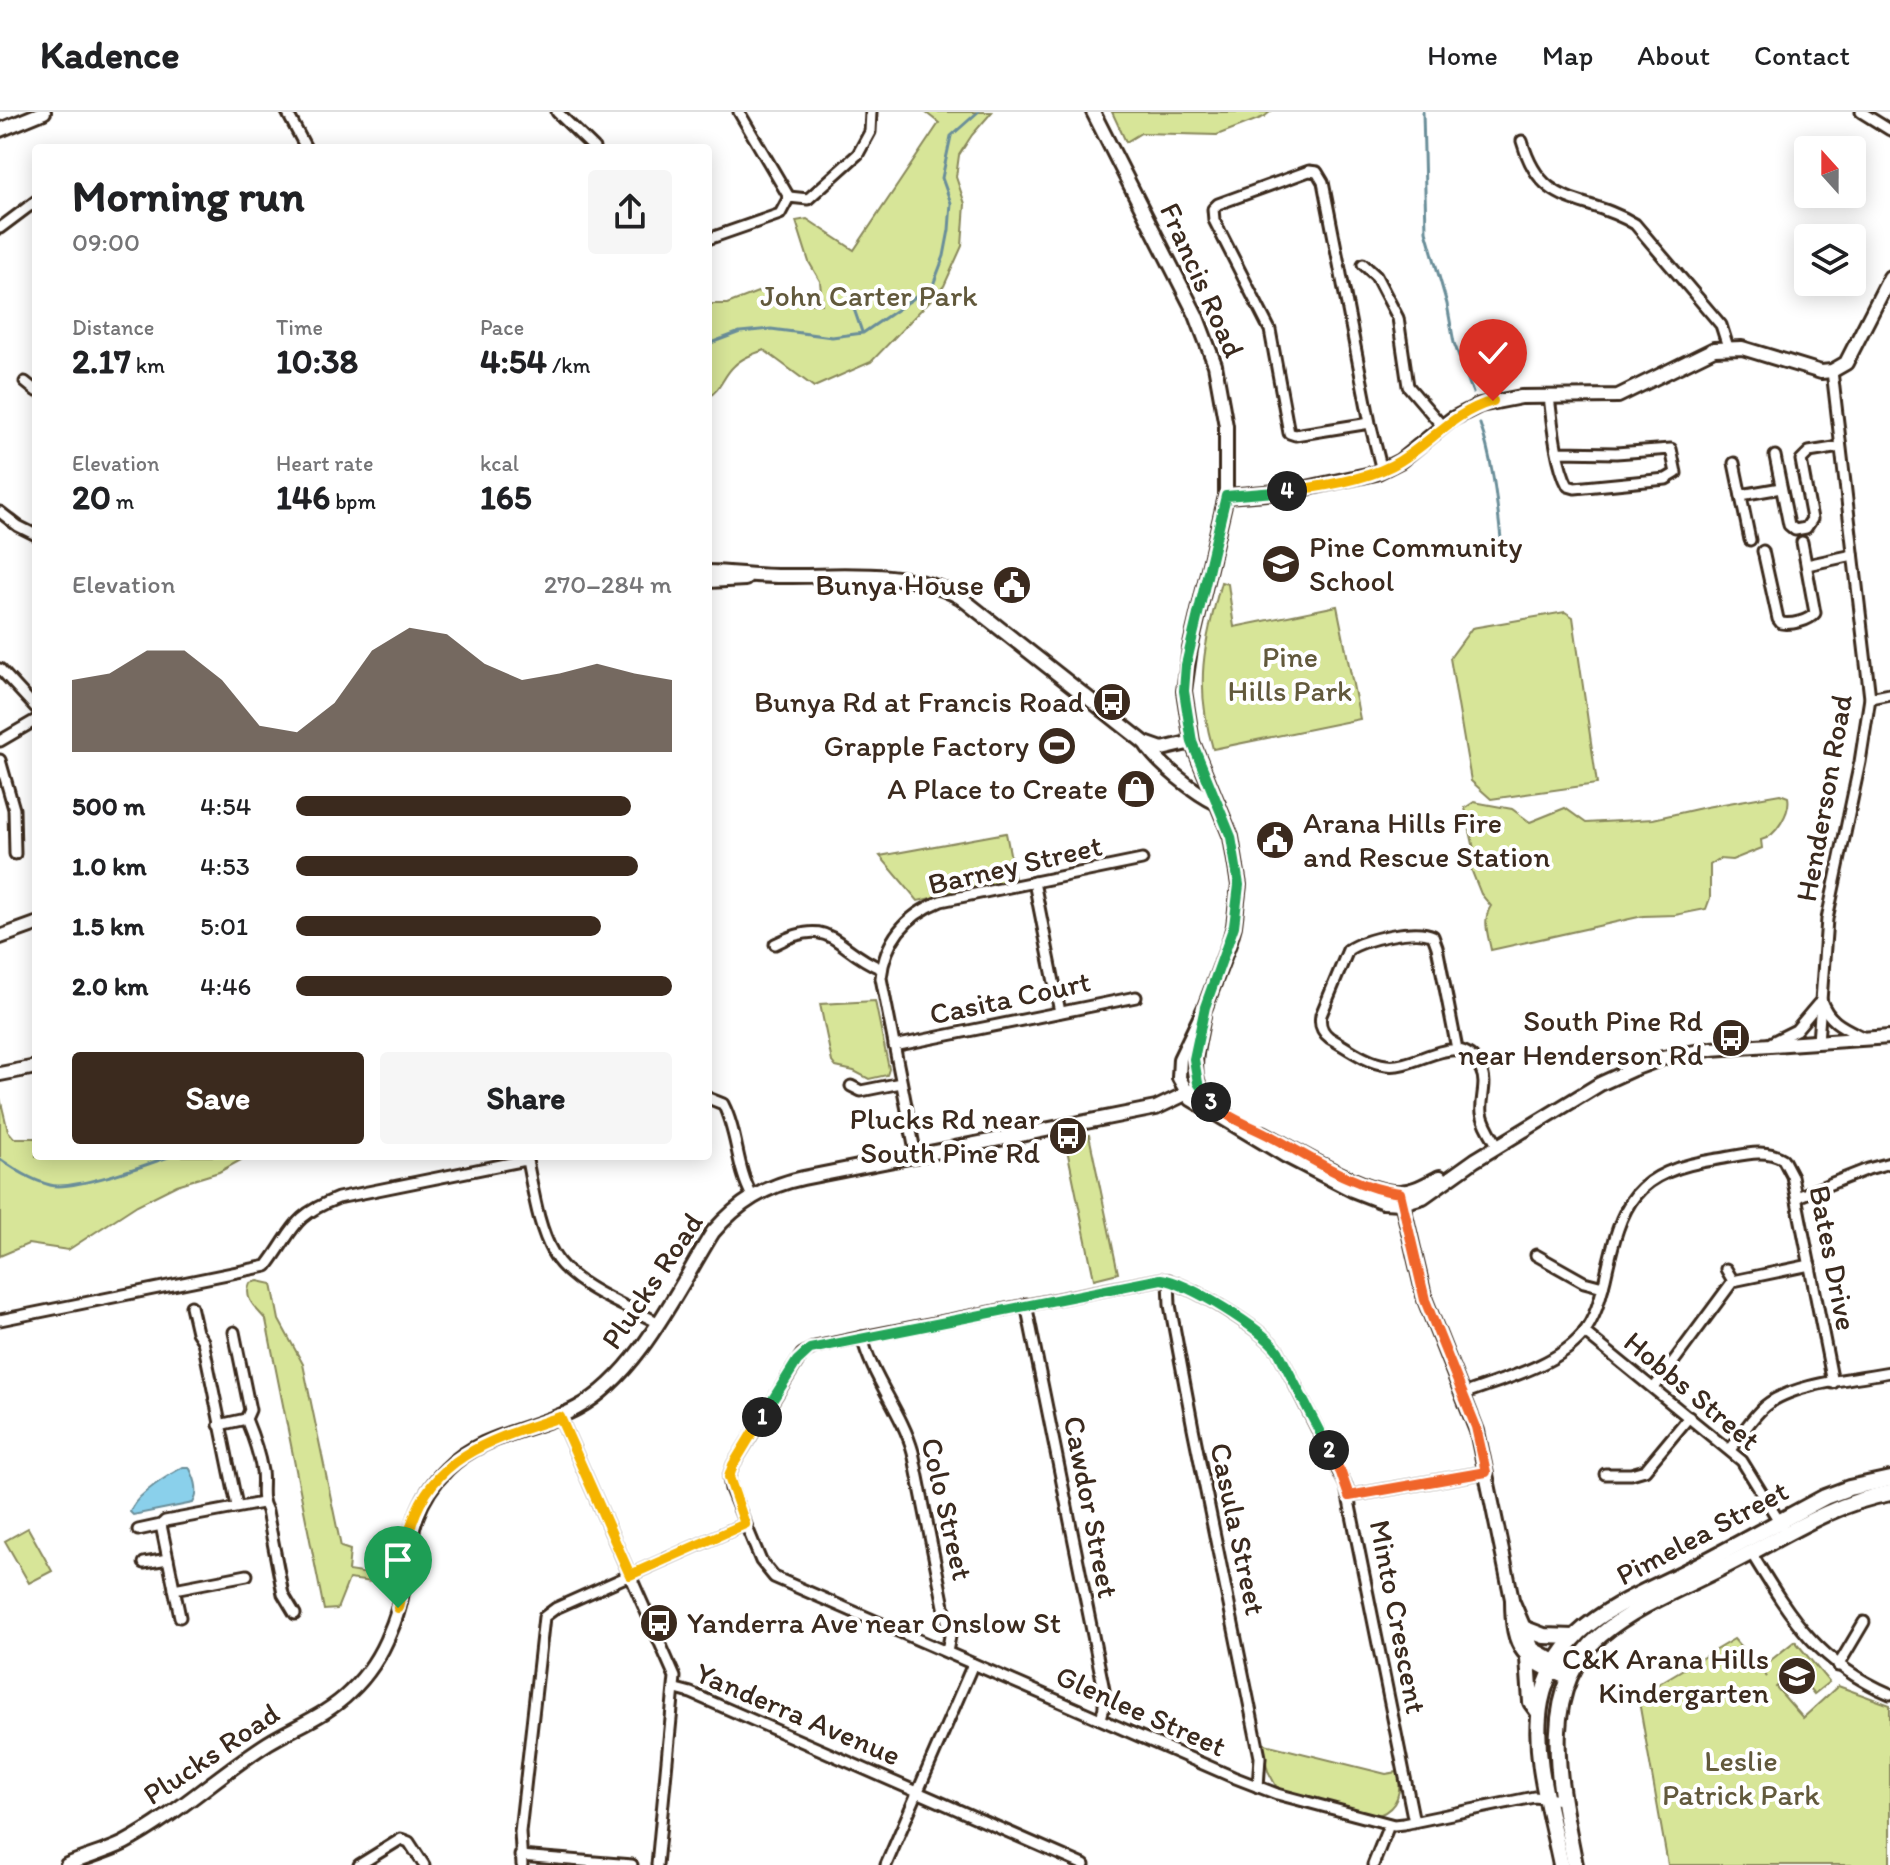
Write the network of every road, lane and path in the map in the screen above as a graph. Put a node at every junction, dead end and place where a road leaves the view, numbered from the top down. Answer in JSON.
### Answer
{"nodes":[{"id":1,"x":44,"y":112,"type":"edge"},
{"id":2,"x":287,"y":112,"type":"edge"},
{"id":3,"x":557,"y":112,"type":"edge"},
{"id":4,"x":739,"y":112,"type":"edge"},
{"id":5,"x":871,"y":112,"type":"edge"},
{"id":6,"x":1093,"y":112,"type":"edge"},
{"id":7,"x":1861,"y":112,"type":"edge"},
{"id":8,"x":0,"y":130,"type":"edge"},
{"id":9,"x":1890,"y":130,"type":"edge"},
{"id":10,"x":1522,"y":141,"type":"dead end"},
{"id":11,"x":304,"y":144,"type":"edge"},
{"id":12,"x":590,"y":144,"type":"edge"},
{"id":13,"x":789,"y":197,"type":"junction"},
{"id":14,"x":32,"y":204,"type":"edge"},
{"id":15,"x":0,"y":228,"type":"edge"},
{"id":16,"x":712,"y":238,"type":"edge"},
{"id":17,"x":1363,"y":264,"type":"dead end"},
{"id":18,"x":1890,"y":277,"type":"edge"},
{"id":19,"x":1728,"y":347,"type":"junction"},
{"id":20,"x":1832,"y":371,"type":"junction"},
{"id":21,"x":25,"y":382,"type":"dead end"},
{"id":22,"x":32,"y":388,"type":"edge"},
{"id":23,"x":1549,"y":396,"type":"junction"},
{"id":24,"x":1370,"y":423,"type":"junction"},
{"id":25,"x":1443,"y":427,"type":"junction"},
{"id":26,"x":1840,"y":447,"type":"junction"},
{"id":27,"x":1559,"y":452,"type":"junction"},
{"id":28,"x":1775,"y":456,"type":"dead end"},
{"id":29,"x":1734,"y":463,"type":"dead end"},
{"id":30,"x":1382,"y":471,"type":"junction"},
{"id":31,"x":1781,"y":488,"type":"junction"},
{"id":32,"x":1741,"y":495,"type":"junction"},
{"id":33,"x":1226,"y":496,"type":"junction"},
{"id":34,"x":0,"y":512,"type":"edge"},
{"id":35,"x":32,"y":533,"type":"edge"},
{"id":36,"x":1750,"y":540,"type":"dead end"},
{"id":37,"x":1802,"y":542,"type":"dead end"},
{"id":38,"x":1763,"y":551,"type":"dead end"},
{"id":39,"x":1853,"y":555,"type":"junction"},
{"id":40,"x":1807,"y":565,"type":"junction"},
{"id":41,"x":712,"y":572,"type":"edge"},
{"id":42,"x":773,"y":576,"type":"junction"},
{"id":43,"x":712,"y":581,"type":"edge"},
{"id":44,"x":0,"y":669,"type":"edge"},
{"id":45,"x":1890,"y":694,"type":"edge"},
{"id":46,"x":1870,"y":698,"type":"junction"},
{"id":47,"x":32,"y":704,"type":"edge"},
{"id":48,"x":32,"y":722,"type":"edge"},
{"id":49,"x":0,"y":741,"type":"edge"},
{"id":50,"x":1192,"y":742,"type":"junction"},
{"id":51,"x":1145,"y":743,"type":"junction"},
{"id":52,"x":0,"y":760,"type":"edge"},
{"id":53,"x":1218,"y":804,"type":"junction"},
{"id":54,"x":15,"y":854,"type":"dead end"},
{"id":55,"x":1142,"y":860,"type":"dead end"},
{"id":56,"x":1034,"y":882,"type":"junction"},
{"id":57,"x":32,"y":925,"type":"edge"},
{"id":58,"x":0,"y":937,"type":"edge"},
{"id":59,"x":775,"y":944,"type":"dead end"},
{"id":60,"x":882,"y":969,"type":"junction"},
{"id":61,"x":1136,"y":997,"type":"dead end"},
{"id":62,"x":1819,"y":998,"type":"junction"},
{"id":63,"x":1205,"y":1007,"type":"junction"},
{"id":64,"x":1060,"y":1012,"type":"junction"},
{"id":65,"x":1890,"y":1037,"type":"edge"},
{"id":66,"x":1867,"y":1039,"type":"junction"},
{"id":67,"x":1818,"y":1042,"type":"junction"},
{"id":68,"x":894,"y":1046,"type":"junction"},
{"id":69,"x":1761,"y":1046,"type":"junction"},
{"id":70,"x":1457,"y":1049,"type":"junction"},
{"id":71,"x":32,"y":1068,"type":"edge"},
{"id":72,"x":0,"y":1074,"type":"edge"},
{"id":73,"x":901,"y":1083,"type":"junction"},
{"id":74,"x":851,"y":1086,"type":"dead end"},
{"id":75,"x":1200,"y":1087,"type":"junction"},
{"id":76,"x":1187,"y":1095,"type":"junction"},
{"id":77,"x":712,"y":1100,"type":"edge"},
{"id":78,"x":1498,"y":1146,"type":"junction"},
{"id":79,"x":916,"y":1156,"type":"junction"},
{"id":80,"x":517,"y":1160,"type":"edge"},
{"id":81,"x":526,"y":1160,"type":"edge"},
{"id":82,"x":1890,"y":1163,"type":"edge"},
{"id":83,"x":752,"y":1196,"type":"junction"},
{"id":84,"x":1797,"y":1197,"type":"junction"},
{"id":85,"x":1401,"y":1198,"type":"junction"},
{"id":86,"x":1536,"y":1255,"type":"dead end"},
{"id":87,"x":1810,"y":1265,"type":"junction"},
{"id":88,"x":1726,"y":1269,"type":"dead end"},
{"id":89,"x":1169,"y":1280,"type":"junction"},
{"id":90,"x":1733,"y":1281,"type":"junction"},
{"id":91,"x":1603,"y":1287,"type":"junction"},
{"id":92,"x":1026,"y":1304,"type":"junction"},
{"id":93,"x":191,"y":1306,"type":"dead end"},
{"id":94,"x":0,"y":1320,"type":"edge"},
{"id":95,"x":657,"y":1322,"type":"junction"},
{"id":96,"x":234,"y":1332,"type":"dead end"},
{"id":97,"x":1584,"y":1332,"type":"junction"},
{"id":98,"x":862,"y":1337,"type":"junction"},
{"id":99,"x":1890,"y":1372,"type":"edge"},
{"id":100,"x":1833,"y":1383,"type":"junction"},
{"id":101,"x":1654,"y":1388,"type":"junction"},
{"id":102,"x":1463,"y":1394,"type":"junction"},
{"id":103,"x":560,"y":1417,"type":"junction"},
{"id":104,"x":1689,"y":1417,"type":"junction"},
{"id":105,"x":246,"y":1419,"type":"junction"},
{"id":106,"x":219,"y":1425,"type":"junction"},
{"id":107,"x":1730,"y":1450,"type":"junction"},
{"id":108,"x":1486,"y":1472,"type":"junction"},
{"id":109,"x":1605,"y":1474,"type":"dead end"},
{"id":110,"x":1890,"y":1479,"type":"edge"},
{"id":111,"x":1890,"y":1493,"type":"edge"},
{"id":112,"x":1349,"y":1496,"type":"junction"},
{"id":113,"x":262,"y":1503,"type":"junction"},
{"id":114,"x":237,"y":1506,"type":"junction"},
{"id":115,"x":745,"y":1524,"type":"junction"},
{"id":116,"x":161,"y":1525,"type":"junction"},
{"id":117,"x":1783,"y":1528,"type":"junction"},
{"id":118,"x":138,"y":1530,"type":"dead end"},
{"id":119,"x":1748,"y":1547,"type":"junction"},
{"id":120,"x":168,"y":1559,"type":"junction"},
{"id":121,"x":144,"y":1563,"type":"dead end"},
{"id":122,"x":247,"y":1575,"type":"dead end"},
{"id":123,"x":630,"y":1575,"type":"junction"},
{"id":124,"x":174,"y":1589,"type":"junction"},
{"id":125,"x":1512,"y":1599,"type":"junction"},
{"id":126,"x":295,"y":1614,"type":"dead end"},
{"id":127,"x":180,"y":1617,"type":"dead end"},
{"id":128,"x":1864,"y":1622,"type":"dead end"},
{"id":129,"x":1523,"y":1628,"type":"junction"},
{"id":130,"x":1575,"y":1637,"type":"junction"},
{"id":131,"x":947,"y":1652,"type":"junction"},
{"id":132,"x":1528,"y":1658,"type":"junction"},
{"id":133,"x":973,"y":1664,"type":"junction"},
{"id":134,"x":1838,"y":1666,"type":"junction"},
{"id":135,"x":1553,"y":1667,"type":"junction"},
{"id":136,"x":1571,"y":1675,"type":"junction"},
{"id":137,"x":676,"y":1689,"type":"junction"},
{"id":138,"x":1890,"y":1694,"type":"edge"},
{"id":139,"x":1539,"y":1713,"type":"junction"},
{"id":140,"x":1101,"y":1719,"type":"junction"},
{"id":141,"x":1258,"y":1787,"type":"junction"},
{"id":142,"x":918,"y":1792,"type":"junction"},
{"id":143,"x":1555,"y":1799,"type":"junction"},
{"id":144,"x":1414,"y":1822,"type":"junction"},
{"id":145,"x":1389,"y":1825,"type":"junction"},
{"id":146,"x":521,"y":1860,"type":"edge"},
{"id":147,"x":67,"y":1865,"type":"edge"},
{"id":148,"x":359,"y":1865,"type":"edge"},
{"id":149,"x":424,"y":1865,"type":"edge"},
{"id":150,"x":632,"y":1865,"type":"edge"},
{"id":151,"x":657,"y":1865,"type":"edge"},
{"id":152,"x":886,"y":1865,"type":"edge"},
{"id":153,"x":1084,"y":1865,"type":"edge"},
{"id":154,"x":1373,"y":1865,"type":"edge"},
{"id":155,"x":1561,"y":1865,"type":"edge"},
{"id":156,"x":1575,"y":1865,"type":"edge"}],
"edges":[{"from":1,"to":8,"type":"street"},
{"from":2,"to":11,"type":"street"},
{"from":3,"to":12,"type":"street"},
{"from":4,"to":13,"type":"street"},
{"from":5,"to":13,"type":"street"},
{"from":6,"to":33,"type":"street","name":"Francis Road"},
{"from":7,"to":9,"type":"street"},
{"from":10,"to":19,"type":"street"},
{"from":13,"to":16,"type":"street"},
{"from":14,"to":15,"type":"street"},
{"from":17,"to":25,"type":"street"},
{"from":18,"to":20,"type":"street"},
{"from":19,"to":20,"type":"street"},
{"from":19,"to":23,"type":"street"},
{"from":20,"to":26,"type":"street","name":"Henderson Road"},
{"from":21,"to":22,"type":"street"},
{"from":23,"to":25,"type":"street"},
{"from":23,"to":27,"type":"street"},
{"from":24,"to":24,"type":"street"},
{"from":24,"to":30,"type":"street"},
{"from":25,"to":30,"type":"street"},
{"from":26,"to":31,"type":"street"},
{"from":26,"to":39,"type":"street","name":"Henderson Road"},
{"from":27,"to":27,"type":"street"},
{"from":28,"to":31,"type":"street"},
{"from":29,"to":32,"type":"street"},
{"from":30,"to":33,"type":"street"},
{"from":31,"to":32,"type":"street"},
{"from":32,"to":36,"type":"street"},
{"from":33,"to":50,"type":"street","name":"Francis Road"},
{"from":34,"to":35,"type":"street"},
{"from":37,"to":40,"type":"street"},
{"from":38,"to":40,"type":"street"},
{"from":39,"to":40,"type":"street"},
{"from":39,"to":46,"type":"street","name":"Henderson Road"},
{"from":41,"to":42,"type":"street"},
{"from":42,"to":43,"type":"street"},
{"from":42,"to":51,"type":"street"},
{"from":44,"to":47,"type":"street"},
{"from":45,"to":46,"type":"street"},
{"from":46,"to":62,"type":"street","name":"Henderson Road"},
{"from":48,"to":49,"type":"street"},
{"from":50,"to":51,"type":"street"},
{"from":50,"to":53,"type":"street","name":"Francis Road"},
{"from":51,"to":53,"type":"street"},
{"from":52,"to":54,"type":"street"},
{"from":53,"to":63,"type":"street","name":"Francis Road"},
{"from":55,"to":56,"type":"street","name":"Barney Street"},
{"from":56,"to":60,"type":"street","name":"Barney Street"},
{"from":56,"to":64,"type":"street"},
{"from":57,"to":58,"type":"street"},
{"from":59,"to":60,"type":"street"},
{"from":60,"to":68,"type":"street"},
{"from":61,"to":64,"type":"street","name":"Casita Court"},
{"from":62,"to":66,"type":"street"},
{"from":62,"to":67,"type":"street","name":"Henderson Road"},
{"from":62,"to":69,"type":"street"},
{"from":63,"to":75,"type":"street"},
{"from":63,"to":76,"type":"street"},
{"from":64,"to":68,"type":"street","name":"Casita Court"},
{"from":65,"to":66,"type":"street"},
{"from":66,"to":67,"type":"street"},
{"from":67,"to":69,"type":"street"},
{"from":68,"to":73,"type":"street"},
{"from":69,"to":78,"type":"street"},
{"from":70,"to":70,"type":"street"},
{"from":70,"to":78,"type":"street"},
{"from":71,"to":72,"type":"street"},
{"from":73,"to":74,"type":"street"},
{"from":73,"to":79,"type":"street"},
{"from":75,"to":76,"type":"street","name":"Plucks Road"},
{"from":75,"to":85,"type":"street"},
{"from":76,"to":79,"type":"street","name":"Plucks Road"},
{"from":76,"to":85,"type":"street"},
{"from":77,"to":83,"type":"street"},
{"from":78,"to":85,"type":"street"},
{"from":79,"to":83,"type":"street","name":"Plucks Road"},
{"from":80,"to":94,"type":"street"},
{"from":81,"to":95,"type":"street"},
{"from":82,"to":84,"type":"street"},
{"from":83,"to":95,"type":"street","name":"Plucks Road"},
{"from":84,"to":87,"type":"street","name":"Bates Drive"},
{"from":84,"to":91,"type":"street","name":"Bates Drive"},
{"from":85,"to":102,"type":"street"},
{"from":86,"to":91,"type":"street"},
{"from":87,"to":90,"type":"street"},
{"from":87,"to":100,"type":"street","name":"Bates Drive"},
{"from":88,"to":90,"type":"street"},
{"from":89,"to":92,"type":"street"},
{"from":89,"to":112,"type":"street","name":"Minto Crescent"},
{"from":89,"to":141,"type":"street","name":"Casula Street"},
{"from":90,"to":101,"type":"street"},
{"from":91,"to":97,"type":"street","name":"Bates Drive"},
{"from":92,"to":98,"type":"street"},
{"from":92,"to":140,"type":"street","name":"Cawdor Street"},
{"from":93,"to":106,"type":"street"},
{"from":95,"to":103,"type":"street","name":"Plucks Road"},
{"from":96,"to":105,"type":"street"},
{"from":97,"to":101,"type":"street","name":"Hobbs Street"},
{"from":97,"to":102,"type":"street","name":"Bates Drive"},
{"from":98,"to":115,"type":"street"},
{"from":98,"to":131,"type":"street","name":"Colo Street"},
{"from":99,"to":100,"type":"street"},
{"from":100,"to":107,"type":"street"},
{"from":101,"to":104,"type":"street","name":"Hobbs Street"},
{"from":102,"to":108,"type":"street"},
{"from":103,"to":123,"type":"street","name":"Yanderra Avenue"},
{"from":103,"to":147,"type":"street","name":"Plucks Road"},
{"from":104,"to":107,"type":"street","name":"Hobbs Street"},
{"from":104,"to":109,"type":"street"},
{"from":105,"to":106,"type":"street"},
{"from":105,"to":113,"type":"street"},
{"from":106,"to":114,"type":"street"},
{"from":107,"to":117,"type":"street","name":"Hobbs Street"},
{"from":108,"to":112,"type":"street"},
{"from":108,"to":125,"type":"street"},
{"from":110,"to":117,"type":"main road","name":"Pimelea Street"},
{"from":111,"to":117,"type":"main road","name":"Pimelea Street"},
{"from":112,"to":144,"type":"street","name":"Minto Crescent"},
{"from":113,"to":114,"type":"street"},
{"from":113,"to":126,"type":"street"},
{"from":114,"to":116,"type":"street"},
{"from":115,"to":123,"type":"street"},
{"from":115,"to":131,"type":"street","name":"Glenlee Street"},
{"from":116,"to":118,"type":"street"},
{"from":116,"to":120,"type":"street"},
{"from":117,"to":119,"type":"main road","name":"Pimelea Street"},
{"from":119,"to":130,"type":"main road","name":"Pimelea Street"},
{"from":119,"to":134,"type":"street"},
{"from":119,"to":136,"type":"main road","name":"Pimelea Street"},
{"from":120,"to":121,"type":"street"},
{"from":120,"to":124,"type":"street"},
{"from":122,"to":124,"type":"street"},
{"from":123,"to":137,"type":"street","name":"Yanderra Avenue"},
{"from":123,"to":146,"type":"street"},
{"from":124,"to":127,"type":"street"},
{"from":125,"to":129,"type":"street"},
{"from":125,"to":132,"type":"street"},
{"from":128,"to":134,"type":"street"},
{"from":129,"to":130,"type":"main road"},
{"from":129,"to":135,"type":"street"},
{"from":130,"to":135,"type":"main road","name":"Pimelea Street"},
{"from":131,"to":133,"type":"street","name":"Glenlee Street"},
{"from":132,"to":135,"type":"street"},
{"from":132,"to":139,"type":"main road"},
{"from":133,"to":140,"type":"street","name":"Glenlee Street"},
{"from":133,"to":142,"type":"street"},
{"from":134,"to":138,"type":"street"},
{"from":135,"to":136,"type":"street"},
{"from":135,"to":139,"type":"main road"},
{"from":136,"to":143,"type":"main road"},
{"from":137,"to":142,"type":"street","name":"Yanderra Avenue"},
{"from":137,"to":151,"type":"street"},
{"from":139,"to":143,"type":"main road"},
{"from":140,"to":141,"type":"street","name":"Glenlee Street"},
{"from":141,"to":145,"type":"street","name":"Glenlee Street"},
{"from":142,"to":152,"type":"street"},
{"from":142,"to":153,"type":"street","name":"Yanderra Avenue"},
{"from":143,"to":144,"type":"street","name":"Glenlee Street"},
{"from":143,"to":155,"type":"main road"},
{"from":143,"to":156,"type":"main road"},
{"from":144,"to":145,"type":"street","name":"Glenlee Street"},
{"from":145,"to":154,"type":"street"},
{"from":146,"to":150,"type":"street"},
{"from":148,"to":149,"type":"street"}]}
